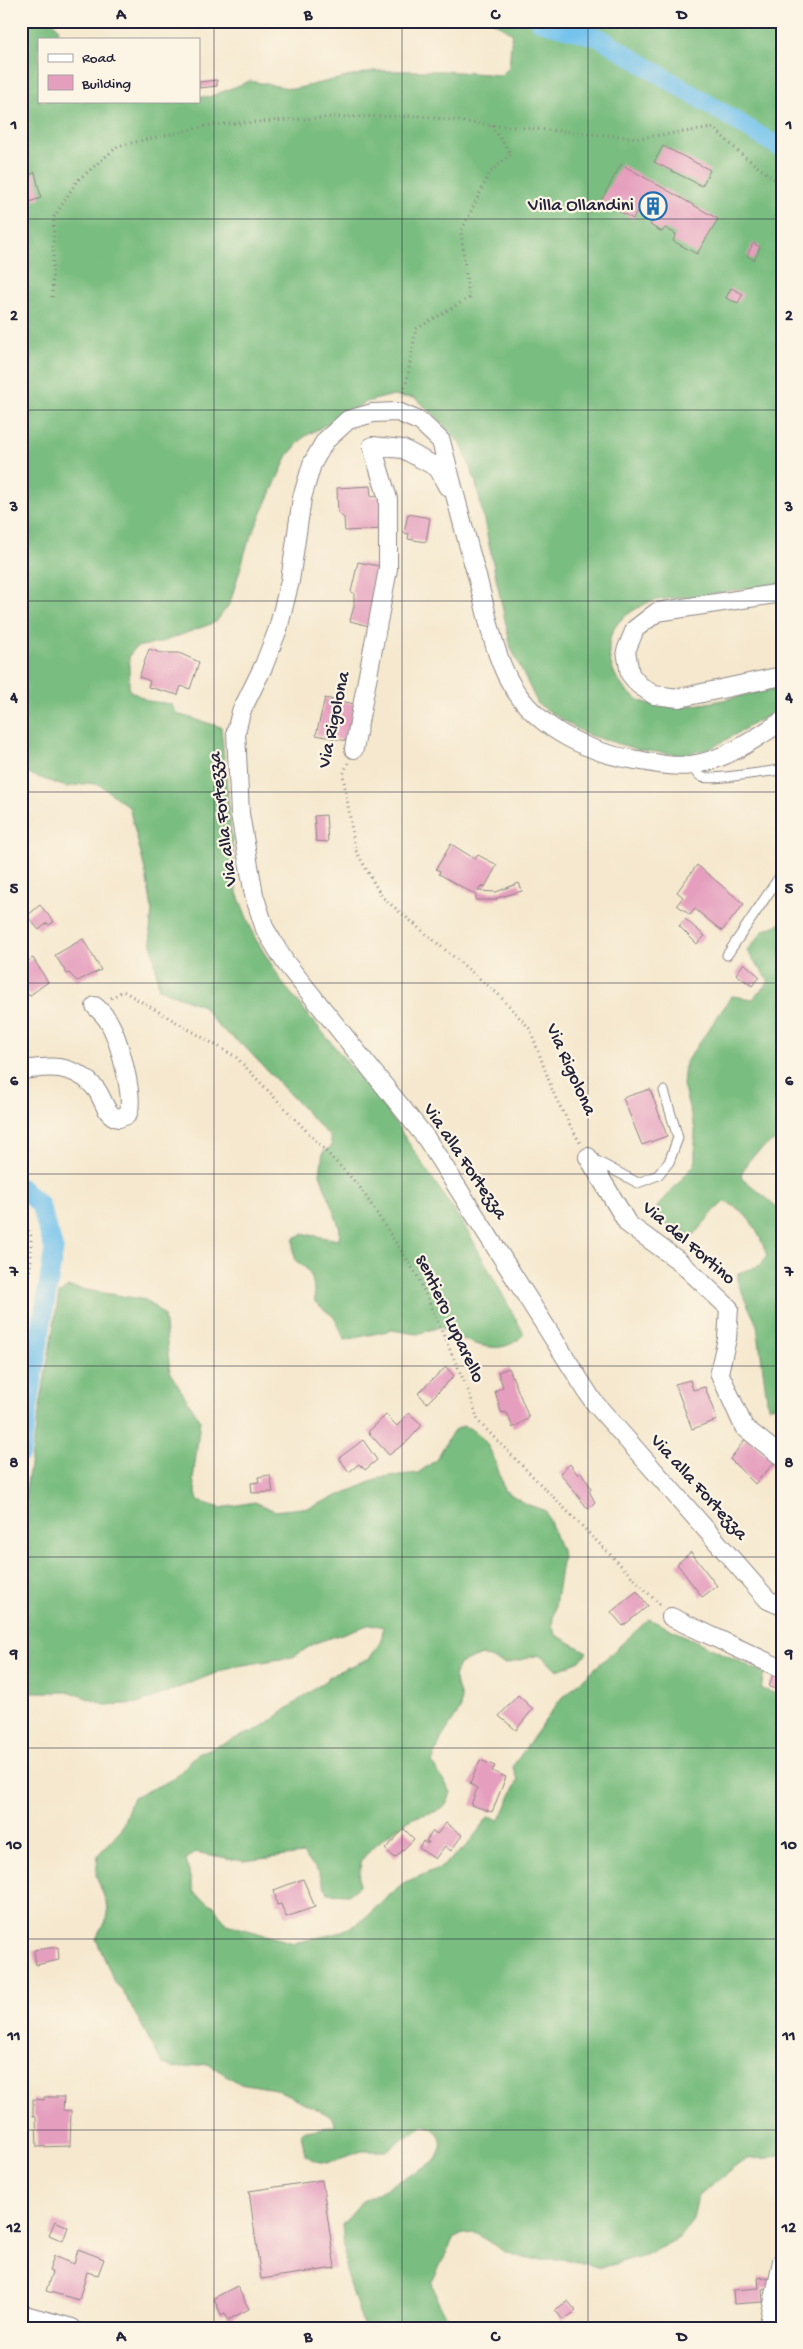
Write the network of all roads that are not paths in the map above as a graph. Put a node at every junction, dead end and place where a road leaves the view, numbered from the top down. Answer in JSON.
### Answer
{"nodes":[{"id":1,"x":459,"y":508,"type":"junction"},
{"id":2,"x":782,"y":593,"type":"edge"},
{"id":3,"x":782,"y":676,"type":"edge"},
{"id":4,"x":782,"y":721,"type":"edge"},
{"id":5,"x":354,"y":749,"type":"road end"},
{"id":6,"x":690,"y":765,"type":"junction"},
{"id":7,"x":782,"y":770,"type":"edge"},
{"id":8,"x":782,"y":873,"type":"edge"},
{"id":9,"x":727,"y":955,"type":"dead end"},
{"id":10,"x":95,"y":1006,"type":"road end"},
{"id":11,"x":21,"y":1070,"type":"edge"},
{"id":12,"x":664,"y":1090,"type":"dead end"},
{"id":13,"x":588,"y":1156,"type":"joint"},
{"id":14,"x":782,"y":1457,"type":"edge"},
{"id":15,"x":782,"y":1606,"type":"edge"},
{"id":16,"x":671,"y":1618,"type":"road end"},
{"id":17,"x":782,"y":1669,"type":"edge"},
{"id":18,"x":782,"y":2261,"type":"edge"},
{"id":19,"x":21,"y":2314,"type":"edge"},
{"id":20,"x":72,"y":2328,"type":"edge"},
{"id":21,"x":768,"y":2328,"type":"edge"}],
"edges":[{"from":1,"to":5,"type":"street","name":"Via Rigolona"},
{"from":1,"to":6,"type":"street","name":"Via alla Fortezza"},
{"from":1,"to":15,"type":"street","name":"Via alla Fortezza"},
{"from":2,"to":3,"type":"street"},
{"from":4,"to":6,"type":"street","name":"Via alla Fortezza"},
{"from":6,"to":7,"type":"lane"},
{"from":8,"to":9,"type":"lane"},
{"from":10,"to":11,"type":"street"},
{"from":12,"to":13,"type":"lane","name":"Via del Fortino"},
{"from":13,"to":14,"type":"street","name":"Via del Fortino"},
{"from":16,"to":17,"type":"street"},
{"from":18,"to":21,"type":"street"},
{"from":19,"to":20,"type":"street"}]}
